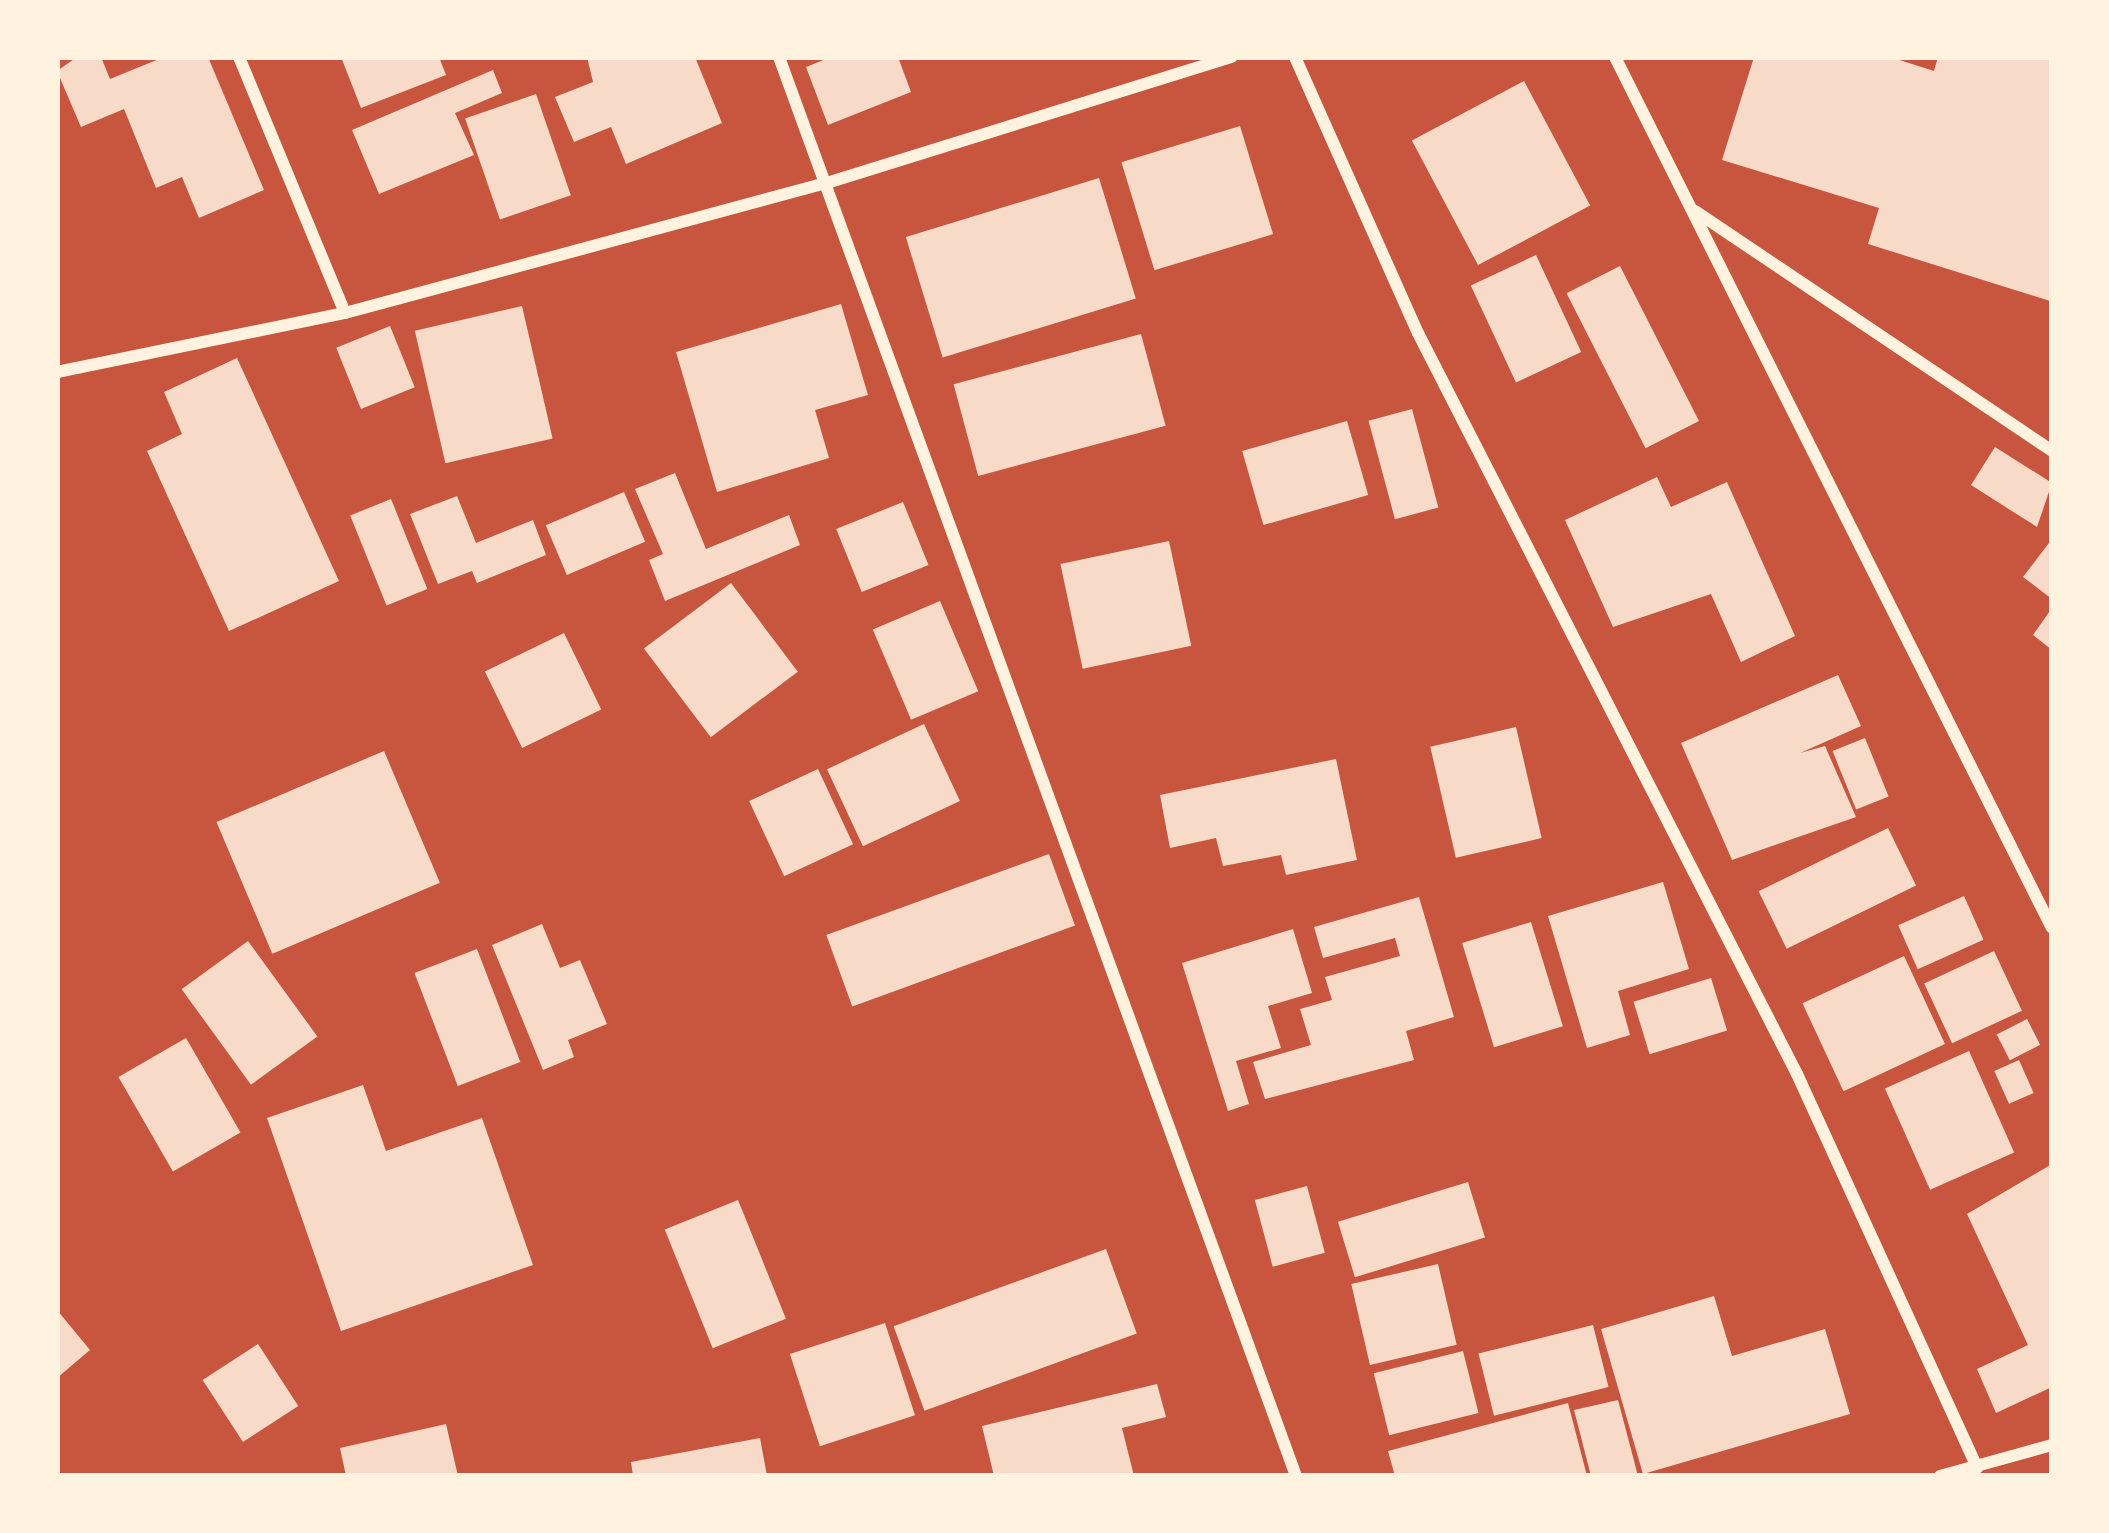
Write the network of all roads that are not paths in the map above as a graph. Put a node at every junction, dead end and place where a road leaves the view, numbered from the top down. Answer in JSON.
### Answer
{"nodes":[{"id":1,"x":239,"y":57,"type":"edge"},
{"id":2,"x":779,"y":57,"type":"edge"},
{"id":3,"x":1232,"y":57,"type":"edge"},
{"id":4,"x":1295,"y":57,"type":"edge"},
{"id":5,"x":1615,"y":57,"type":"edge"},
{"id":6,"x":830,"y":182,"type":"junction"},
{"id":7,"x":1692,"y":209,"type":"junction"},
{"id":8,"x":345,"y":313,"type":"junction"},
{"id":9,"x":57,"y":372,"type":"edge"},
{"id":10,"x":2052,"y":451,"type":"edge"},
{"id":11,"x":2052,"y":928,"type":"edge"},
{"id":12,"x":2052,"y":1445,"type":"edge"},
{"id":13,"x":1977,"y":1468,"type":"junction"},
{"id":14,"x":1296,"y":1476,"type":"edge"},
{"id":15,"x":1940,"y":1476,"type":"edge"}],
"edges":[{"from":1,"to":8,"type":"street"},
{"from":2,"to":6,"type":"street"},
{"from":3,"to":6,"type":"street"},
{"from":4,"to":13,"type":"street"},
{"from":5,"to":7,"type":"street"},
{"from":6,"to":8,"type":"street"},
{"from":6,"to":14,"type":"street"},
{"from":7,"to":10,"type":"street"},
{"from":7,"to":11,"type":"street"},
{"from":8,"to":9,"type":"street"},
{"from":12,"to":13,"type":"street"},
{"from":13,"to":15,"type":"street"}]}
